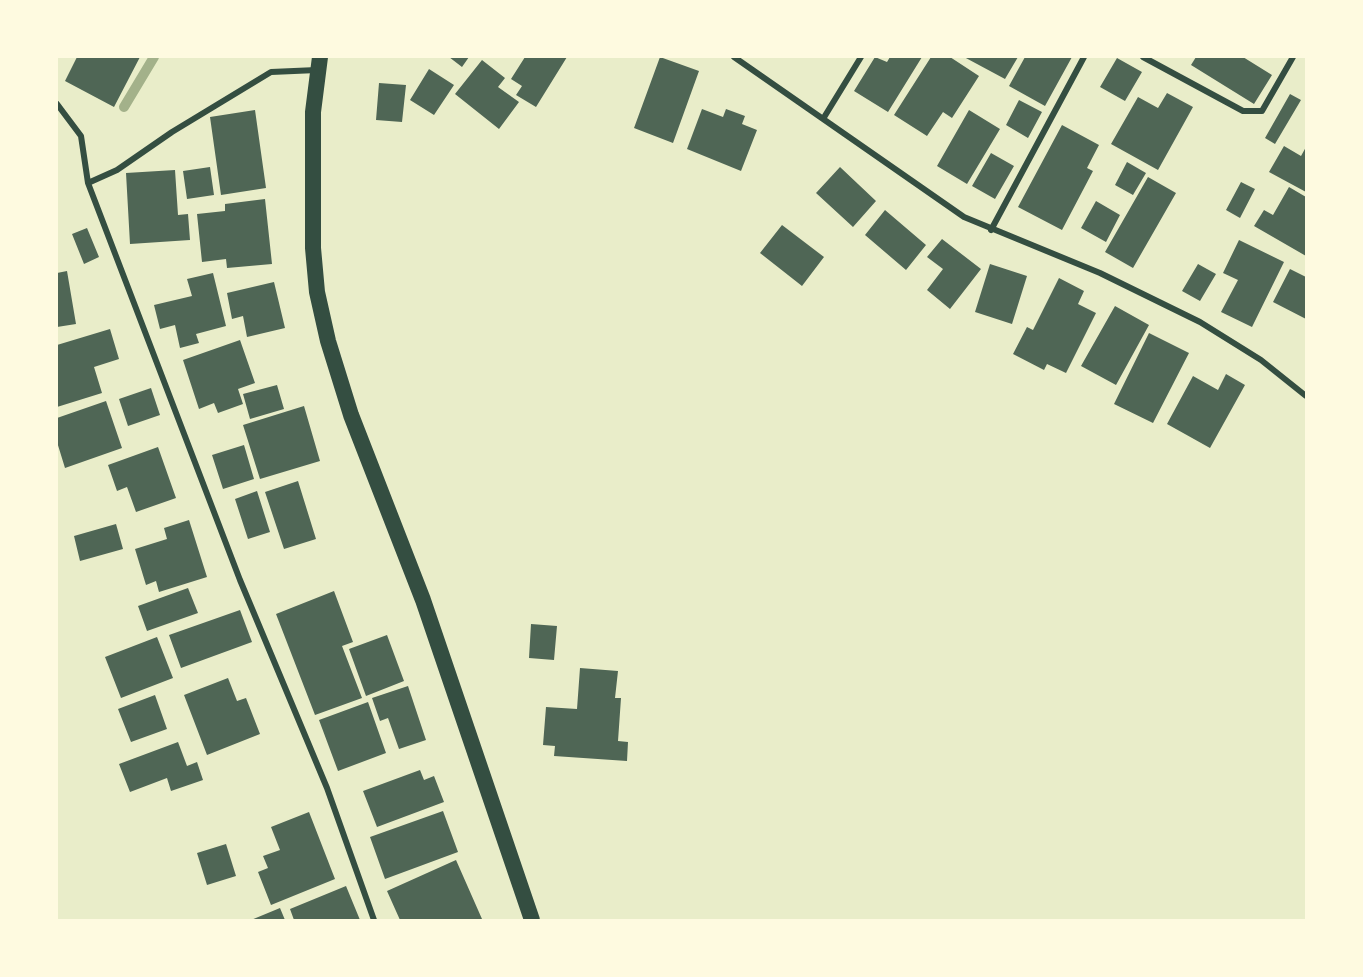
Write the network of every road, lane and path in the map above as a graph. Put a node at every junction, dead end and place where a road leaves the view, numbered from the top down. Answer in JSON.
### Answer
{"nodes":[{"id":1,"x":734,"y":57,"type":"edge"},
{"id":2,"x":861,"y":57,"type":"edge"},
{"id":3,"x":1084,"y":57,"type":"edge"},
{"id":4,"x":1143,"y":57,"type":"edge"},
{"id":5,"x":1293,"y":57,"type":"edge"},
{"id":6,"x":319,"y":63,"type":"edge"},
{"id":7,"x":57,"y":104,"type":"edge"},
{"id":8,"x":823,"y":119,"type":"junction"},
{"id":9,"x":88,"y":183,"type":"junction"},
{"id":10,"x":992,"y":230,"type":"junction"},
{"id":11,"x":1306,"y":396,"type":"edge"},
{"id":12,"x":374,"y":920,"type":"edge"},
{"id":13,"x":532,"y":920,"type":"edge"}],
"edges":[{"from":1,"to":8,"type":"street"},
{"from":2,"to":8,"type":"street"},
{"from":3,"to":10,"type":"street"},
{"from":4,"to":5,"type":"street"},
{"from":6,"to":9,"type":"street"},
{"from":6,"to":13,"type":"highway"},
{"from":7,"to":9,"type":"street"},
{"from":8,"to":10,"type":"street"},
{"from":9,"to":12,"type":"street"},
{"from":10,"to":11,"type":"street"}]}
